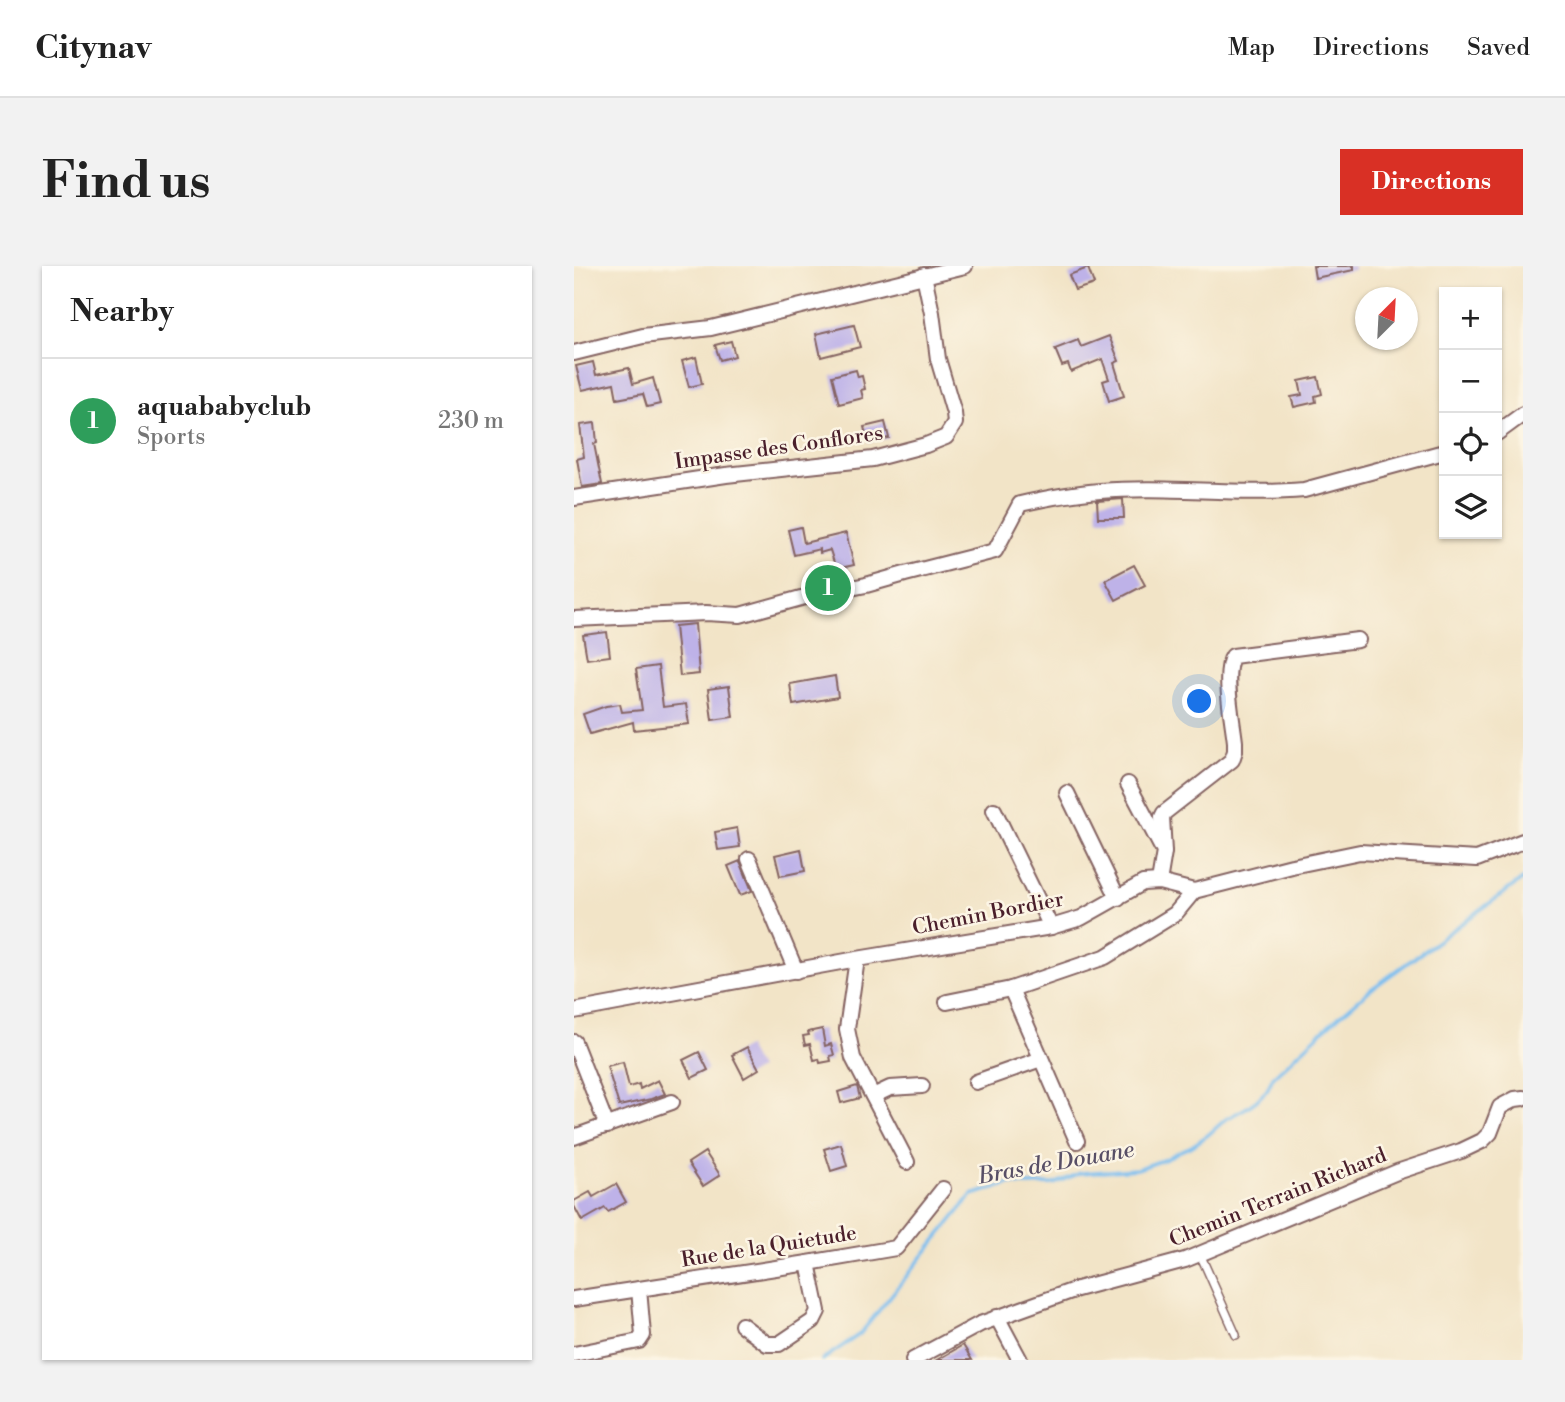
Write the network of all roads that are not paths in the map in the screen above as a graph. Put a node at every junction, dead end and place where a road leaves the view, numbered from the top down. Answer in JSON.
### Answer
{"nodes":[{"id":1,"x":965,"y":266,"type":"edge"},
{"id":2,"x":924,"y":275,"type":"junction"},
{"id":3,"x":574,"y":353,"type":"edge"},
{"id":4,"x":1523,"y":414,"type":"edge"},
{"id":5,"x":1502,"y":429,"type":"edge"},
{"id":6,"x":1439,"y":453,"type":"edge"},
{"id":7,"x":574,"y":498,"type":"edge"},
{"id":8,"x":574,"y":619,"type":"edge"},
{"id":9,"x":1358,"y":640,"type":"dead end"},
{"id":10,"x":1128,"y":784,"type":"dead end"},
{"id":11,"x":1067,"y":793,"type":"dead end"},
{"id":12,"x":993,"y":810,"type":"dead end"},
{"id":13,"x":1523,"y":841,"type":"edge"},
{"id":14,"x":1164,"y":852,"type":"junction"},
{"id":15,"x":749,"y":859,"type":"dead end"},
{"id":16,"x":1159,"y":882,"type":"junction"},
{"id":17,"x":1194,"y":891,"type":"junction"},
{"id":18,"x":1118,"y":898,"type":"junction"},
{"id":19,"x":1051,"y":927,"type":"junction"},
{"id":20,"x":857,"y":959,"type":"junction"},
{"id":21,"x":796,"y":971,"type":"junction"},
{"id":22,"x":1010,"y":989,"type":"junction"},
{"id":23,"x":947,"y":1002,"type":"dead end"},
{"id":24,"x":575,"y":1008,"type":"edge"},
{"id":25,"x":574,"y":1042,"type":"edge"},
{"id":26,"x":1041,"y":1059,"type":"junction"},
{"id":27,"x":976,"y":1082,"type":"dead end"},
{"id":28,"x":922,"y":1086,"type":"dead end"},
{"id":29,"x":873,"y":1096,"type":"junction"},
{"id":30,"x":1523,"y":1098,"type":"edge"},
{"id":31,"x":672,"y":1102,"type":"dead end"},
{"id":32,"x":607,"y":1126,"type":"junction"},
{"id":33,"x":574,"y":1137,"type":"edge"},
{"id":34,"x":1077,"y":1141,"type":"dead end"},
{"id":35,"x":907,"y":1162,"type":"dead end"},
{"id":36,"x":943,"y":1189,"type":"dead end"},
{"id":37,"x":1200,"y":1254,"type":"junction"},
{"id":38,"x":808,"y":1263,"type":"junction"},
{"id":39,"x":639,"y":1289,"type":"junction"},
{"id":40,"x":574,"y":1299,"type":"edge"},
{"id":41,"x":997,"y":1317,"type":"junction"},
{"id":42,"x":742,"y":1325,"type":"dead end"},
{"id":43,"x":1236,"y":1335,"type":"dead end"},
{"id":44,"x":574,"y":1354,"type":"edge"},
{"id":45,"x":913,"y":1360,"type":"edge"},
{"id":46,"x":1020,"y":1360,"type":"edge"}],
"edges":[{"from":1,"to":2,"type":"street"},
{"from":2,"to":3,"type":"street"},
{"from":2,"to":7,"type":"street","name":"Impasse des Conflores"},
{"from":4,"to":5,"type":"street"},
{"from":6,"to":8,"type":"street"},
{"from":9,"to":14,"type":"street"},
{"from":10,"to":14,"type":"street"},
{"from":11,"to":18,"type":"street"},
{"from":12,"to":19,"type":"street"},
{"from":13,"to":17,"type":"street"},
{"from":14,"to":16,"type":"street"},
{"from":15,"to":21,"type":"street"},
{"from":16,"to":17,"type":"street"},
{"from":16,"to":18,"type":"street","name":"Chemin Bordier"},
{"from":17,"to":22,"type":"street"},
{"from":18,"to":19,"type":"street","name":"Chemin Bordier"},
{"from":19,"to":20,"type":"street","name":"Chemin Bordier"},
{"from":20,"to":21,"type":"street","name":"Chemin Bordier"},
{"from":20,"to":29,"type":"street"},
{"from":21,"to":24,"type":"street","name":"Chemin Bordier"},
{"from":22,"to":23,"type":"street"},
{"from":22,"to":26,"type":"street"},
{"from":25,"to":32,"type":"street"},
{"from":26,"to":27,"type":"street"},
{"from":26,"to":34,"type":"street"},
{"from":28,"to":29,"type":"street"},
{"from":29,"to":35,"type":"street"},
{"from":30,"to":37,"type":"street","name":"Chemin Terrain Richard"},
{"from":31,"to":32,"type":"street"},
{"from":32,"to":33,"type":"street"},
{"from":36,"to":38,"type":"street","name":"Rue de la Quietude"},
{"from":37,"to":41,"type":"street","name":"Chemin Terrain Richard"},
{"from":37,"to":43,"type":"lane"},
{"from":38,"to":39,"type":"street","name":"Rue de la Quietude"},
{"from":38,"to":42,"type":"street"},
{"from":39,"to":40,"type":"street","name":"Rue de la Quietude"},
{"from":39,"to":44,"type":"street"},
{"from":41,"to":45,"type":"street","name":"Chemin Terrain Richard"},
{"from":41,"to":46,"type":"street"}]}
